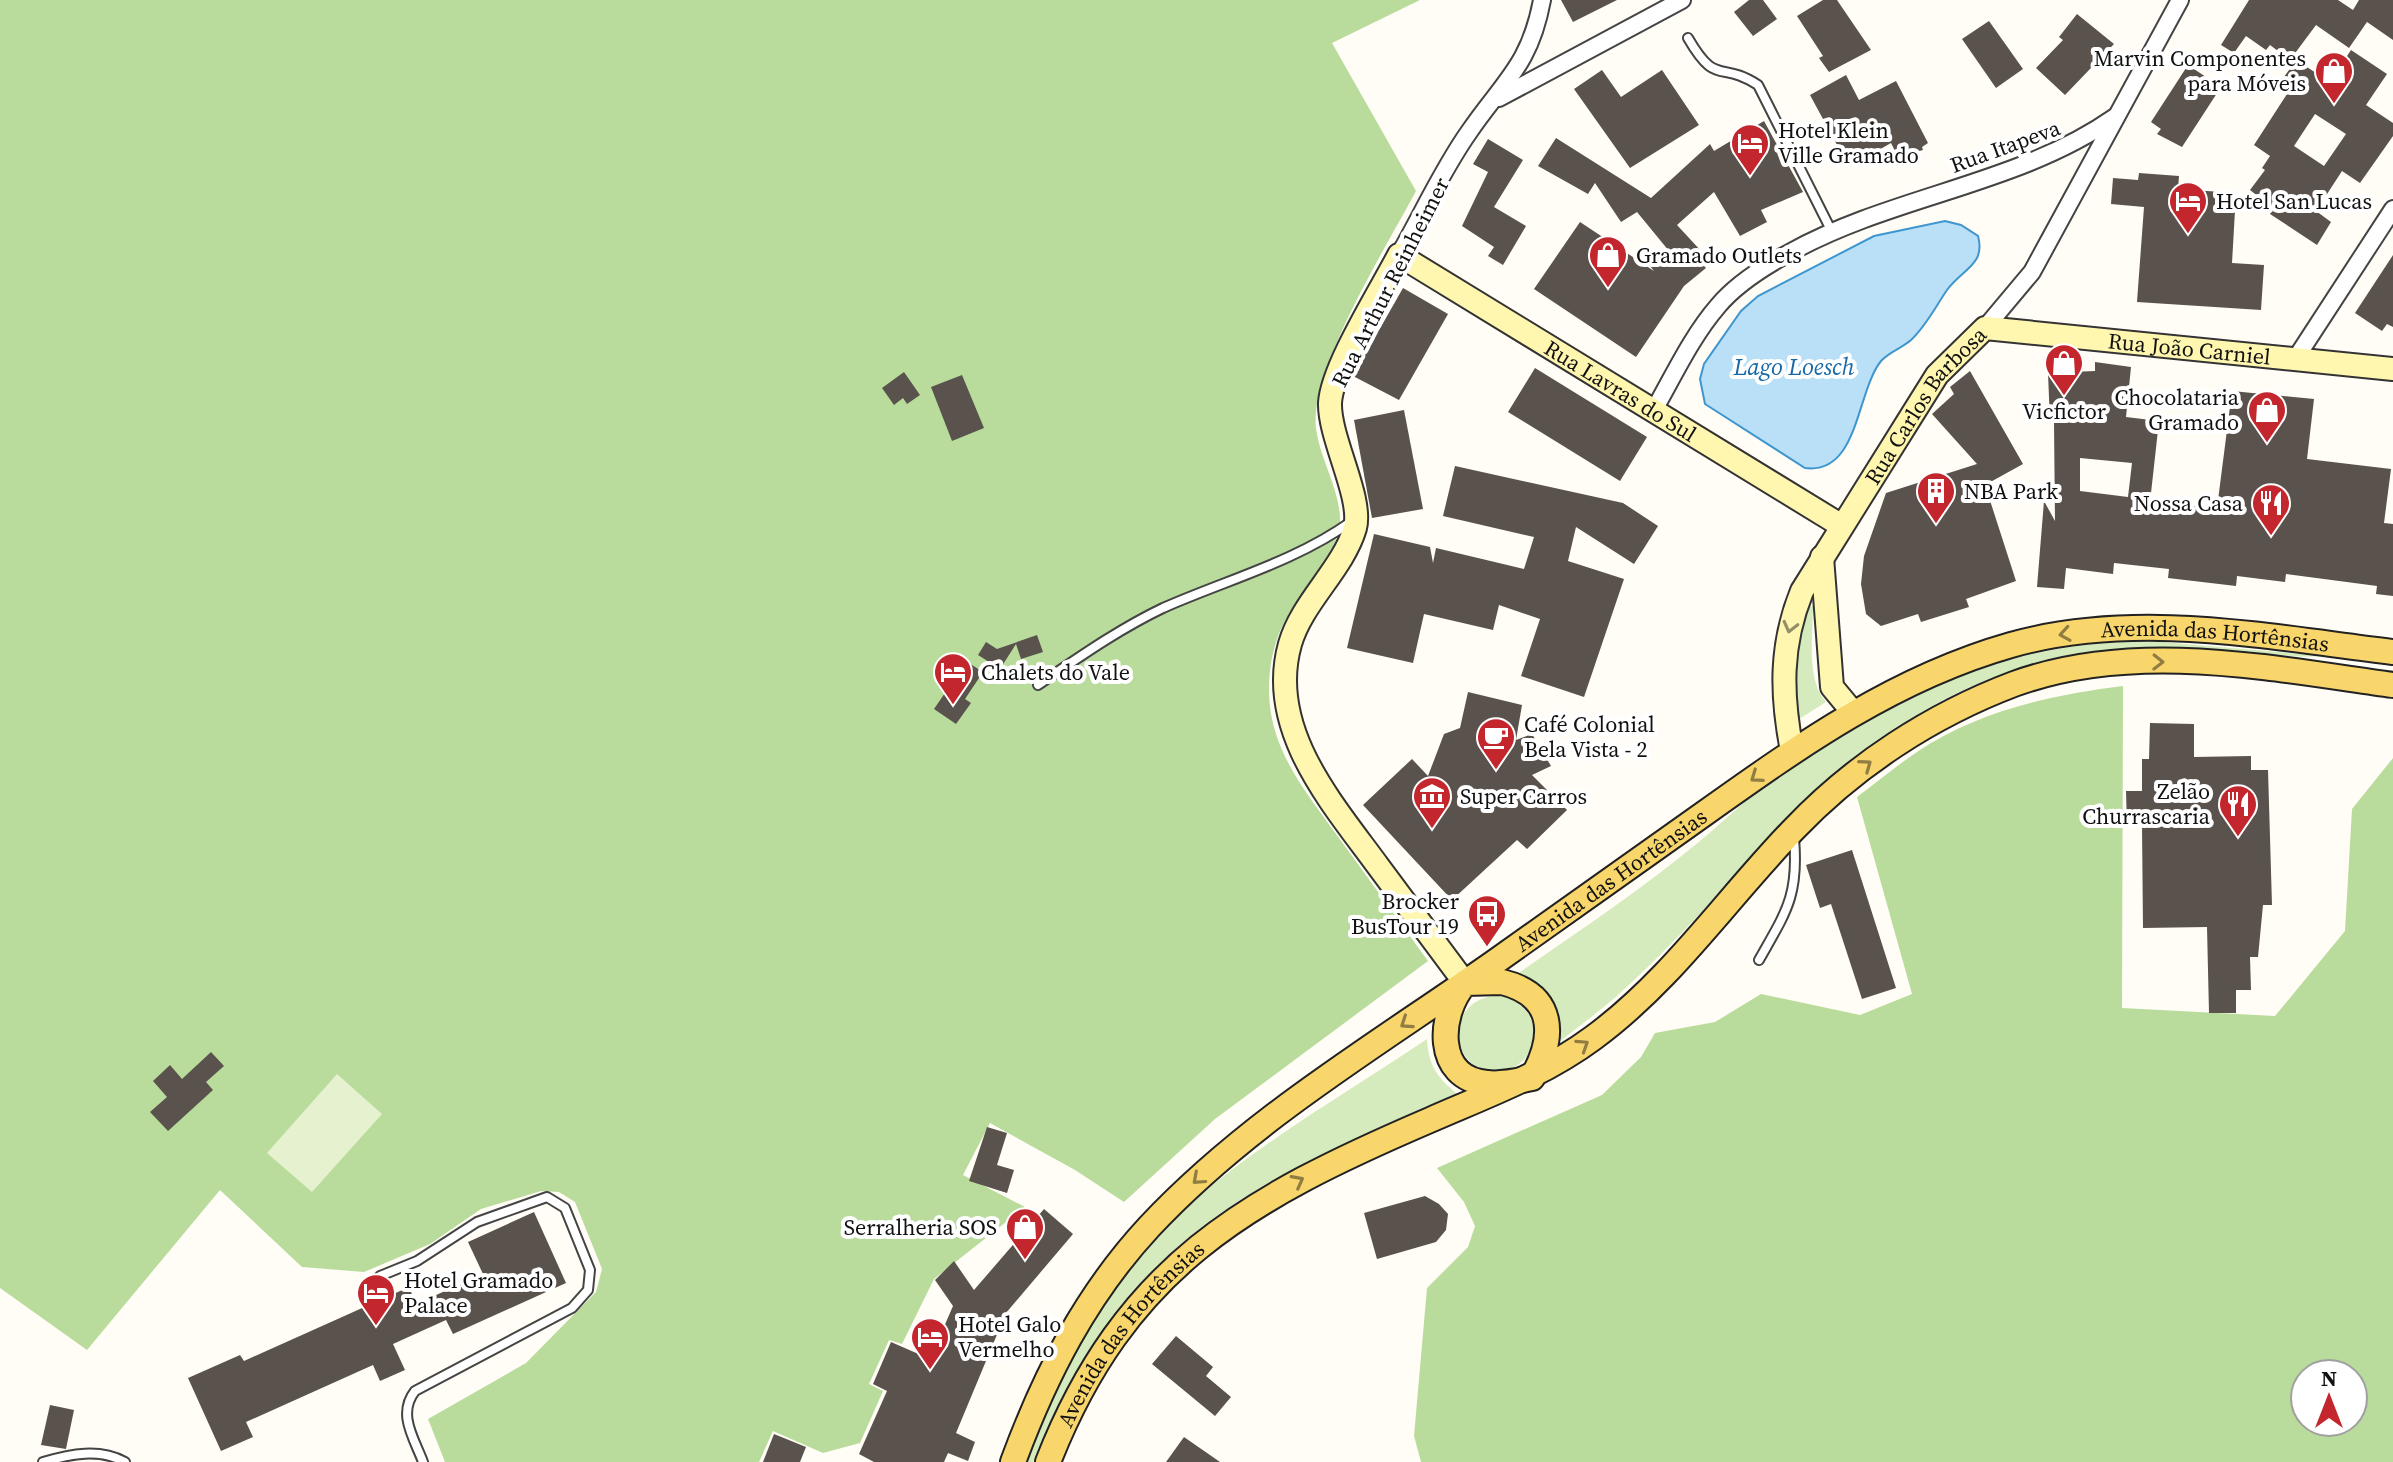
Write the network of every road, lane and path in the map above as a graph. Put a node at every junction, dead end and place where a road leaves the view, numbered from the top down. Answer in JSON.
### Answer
{"nodes":[{"id":1,"x":1542,"y":0,"type":"edge"},
{"id":2,"x":1682,"y":0,"type":"edge"},
{"id":3,"x":2180,"y":0,"type":"edge"},
{"id":4,"x":1688,"y":38,"type":"dead end"},
{"id":5,"x":1491,"y":102,"type":"junction"},
{"id":6,"x":2115,"y":117,"type":"junction"},
{"id":7,"x":2393,"y":209,"type":"edge"},
{"id":8,"x":1831,"y":230,"type":"junction"},
{"id":9,"x":1399,"y":255,"type":"junction"},
{"id":10,"x":1985,"y":328,"type":"junction"},
{"id":11,"x":2296,"y":358,"type":"junction"},
{"id":12,"x":2393,"y":369,"type":"edge"},
{"id":13,"x":1654,"y":410,"type":"junction"},
{"id":14,"x":1355,"y":518,"type":"junction"},
{"id":15,"x":1842,"y":526,"type":"junction"},
{"id":16,"x":1822,"y":556,"type":"junction"},
{"id":17,"x":2393,"y":652,"type":"edge"},
{"id":18,"x":2287,"y":671,"type":"junction"},
{"id":19,"x":2393,"y":671,"type":"edge"},
{"id":20,"x":1038,"y":685,"type":"dead end"},
{"id":21,"x":2393,"y":685,"type":"edge"},
{"id":22,"x":1852,"y":711,"type":"junction"},
{"id":23,"x":1792,"y":751,"type":"junction"},
{"id":24,"x":1793,"y":830,"type":"junction"},
{"id":25,"x":1759,"y":960,"type":"dead end"},
{"id":26,"x":1465,"y":983,"type":"junction"},
{"id":27,"x":1532,"y":1078,"type":"junction"},
{"id":28,"x":380,"y":1276,"type":"dead end"},
{"id":29,"x":43,"y":1462,"type":"edge"},
{"id":30,"x":125,"y":1462,"type":"edge"},
{"id":31,"x":423,"y":1462,"type":"edge"},
{"id":32,"x":1013,"y":1462,"type":"edge"},
{"id":33,"x":1048,"y":1462,"type":"edge"}],
"edges":[{"from":1,"to":5,"type":"street","name":"Rua Arthur Reinheimer"},
{"from":2,"to":5,"type":"street"},
{"from":3,"to":6,"type":"street","name":"Rua Carlos Barbosa"},
{"from":4,"to":8,"type":"lane"},
{"from":5,"to":9,"type":"street","name":"Rua Arthur Reinheimer"},
{"from":6,"to":8,"type":"street","name":"Rua Itapeva"},
{"from":6,"to":10,"type":"street","name":"Rua Carlos Barbosa"},
{"from":7,"to":11,"type":"street"},
{"from":8,"to":13,"type":"street","name":"Rua Itapeva"},
{"from":9,"to":13,"type":"street","name":"Rua Lavras do Sul"},
{"from":9,"to":14,"type":"street","name":"Rua Arthur Reinheimer"},
{"from":10,"to":11,"type":"street","name":"Rua João Carniel"},
{"from":10,"to":15,"type":"street","name":"Rua Carlos Barbosa"},
{"from":11,"to":12,"type":"street","name":"Rua João Carniel"},
{"from":13,"to":15,"type":"street","name":"Rua Lavras do Sul"},
{"from":14,"to":20,"type":"lane"},
{"from":14,"to":26,"type":"street"},
{"from":15,"to":16,"type":"street","name":"Rua Carlos Barbosa"},
{"from":16,"to":22,"type":"street"},
{"from":16,"to":23,"type":"street","name":"Rua Carlos Barbosa","one_way":true},
{"from":17,"to":22,"type":"main road","name":"Avenida das Hortênsias","one_way":true},
{"from":18,"to":19,"type":"main road"},
{"from":18,"to":21,"type":"main road","name":"Avenida das Hortênsias"},
{"from":24,"to":18,"type":"main road","name":"Avenida das Hortênsias","one_way":true},
{"from":22,"to":23,"type":"main road","name":"Avenida das Hortênsias"},
{"from":23,"to":26,"type":"main road","name":"Avenida das Hortênsias","one_way":true},
{"from":24,"to":25,"type":"lane"},
{"from":27,"to":24,"type":"main road","name":"Avenida das Hortênsias","one_way":true},
{"from":26,"to":27,"type":"main road"},
{"from":26,"to":27,"type":"main road"},
{"from":26,"to":32,"type":"main road","name":"Avenida das Hortênsias","one_way":true},
{"from":33,"to":27,"type":"main road","name":"Avenida das Hortênsias","one_way":true},
{"from":28,"to":31,"type":"lane"},
{"from":29,"to":30,"type":"lane"}]}
